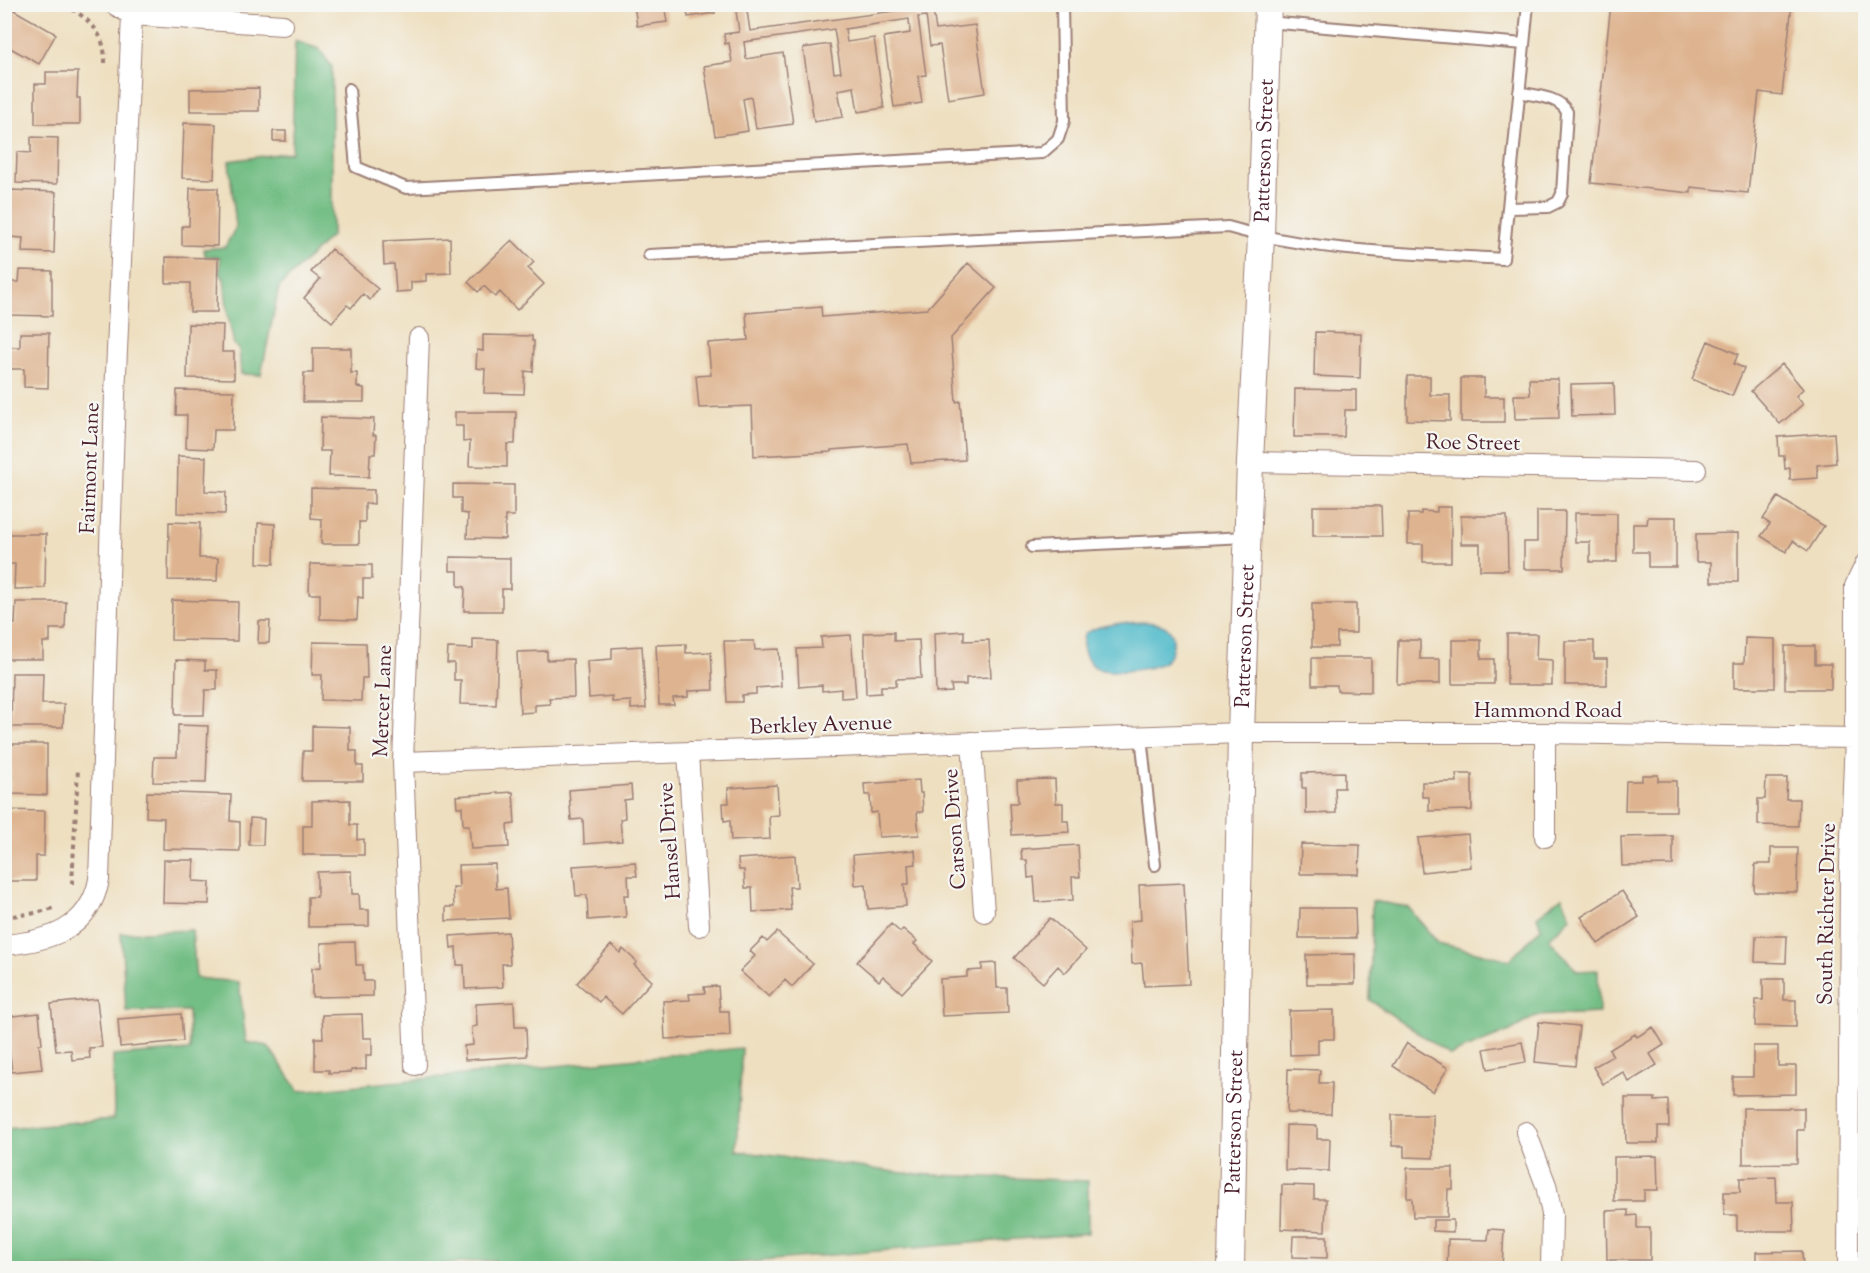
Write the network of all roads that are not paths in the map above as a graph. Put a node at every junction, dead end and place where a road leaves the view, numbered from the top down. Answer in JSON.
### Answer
{"nodes":[{"id":1,"x":114,"y":4,"type":"edge"},
{"id":2,"x":1062,"y":4,"type":"edge"},
{"id":3,"x":1528,"y":4,"type":"edge"},
{"id":4,"x":1268,"y":14,"type":"edge"},
{"id":5,"x":132,"y":15,"type":"junction"},
{"id":6,"x":283,"y":25,"type":"dead end"},
{"id":7,"x":1524,"y":44,"type":"junction"},
{"id":8,"x":349,"y":89,"type":"dead end"},
{"id":9,"x":1519,"y":92,"type":"junction"},
{"id":10,"x":1508,"y":207,"type":"junction"},
{"id":11,"x":1261,"y":236,"type":"junction"},
{"id":12,"x":649,"y":255,"type":"dead end"},
{"id":13,"x":419,"y":338,"type":"dead end"},
{"id":14,"x":1250,"y":462,"type":"junction"},
{"id":15,"x":1696,"y":470,"type":"dead end"},
{"id":16,"x":1248,"y":537,"type":"junction"},
{"id":17,"x":1032,"y":547,"type":"dead end"},
{"id":18,"x":1866,"y":563,"type":"edge"},
{"id":19,"x":1241,"y":733,"type":"junction"},
{"id":20,"x":1545,"y":733,"type":"junction"},
{"id":21,"x":1141,"y":736,"type":"junction"},
{"id":22,"x":1855,"y":738,"type":"junction"},
{"id":23,"x":972,"y":742,"type":"junction"},
{"id":24,"x":688,"y":753,"type":"junction"},
{"id":25,"x":404,"y":762,"type":"junction"},
{"id":26,"x":1545,"y":837,"type":"dead end"},
{"id":27,"x":1858,"y":862,"type":"edge"},
{"id":28,"x":1155,"y":865,"type":"dead end"},
{"id":29,"x":984,"y":912,"type":"dead end"},
{"id":30,"x":699,"y":926,"type":"dead end"},
{"id":31,"x":4,"y":945,"type":"edge"},
{"id":32,"x":415,"y":1065,"type":"dead end"},
{"id":33,"x":1526,"y":1132,"type":"dead end"},
{"id":34,"x":1231,"y":1269,"type":"edge"},
{"id":35,"x":1551,"y":1269,"type":"edge"},
{"id":36,"x":1848,"y":1269,"type":"edge"}],
"edges":[{"from":1,"to":5,"type":"street"},
{"from":2,"to":8,"type":"lane"},
{"from":3,"to":7,"type":"lane"},
{"from":4,"to":7,"type":"lane"},
{"from":4,"to":11,"type":"street","name":"Patterson Street"},
{"from":5,"to":6,"type":"street"},
{"from":5,"to":31,"type":"street","name":"Fairmont Lane"},
{"from":7,"to":9,"type":"lane"},
{"from":9,"to":10,"type":"lane"},
{"from":9,"to":10,"type":"lane"},
{"from":10,"to":11,"type":"lane"},
{"from":11,"to":12,"type":"lane"},
{"from":11,"to":14,"type":"street","name":"Patterson Street"},
{"from":13,"to":25,"type":"street","name":"Mercer Lane"},
{"from":14,"to":15,"type":"street","name":"Roe Street"},
{"from":14,"to":16,"type":"street","name":"Patterson Street"},
{"from":16,"to":17,"type":"lane"},
{"from":16,"to":19,"type":"street","name":"Patterson Street"},
{"from":18,"to":22,"type":"street","name":"South Richter Drive"},
{"from":19,"to":20,"type":"street","name":"Hammond Road"},
{"from":19,"to":21,"type":"street","name":"Berkley Avenue"},
{"from":19,"to":34,"type":"street","name":"Patterson Street"},
{"from":20,"to":22,"type":"street","name":"Hammond Road"},
{"from":20,"to":26,"type":"street"},
{"from":21,"to":23,"type":"street","name":"Berkley Avenue"},
{"from":21,"to":28,"type":"lane"},
{"from":22,"to":27,"type":"street","name":"South Richter Drive"},
{"from":23,"to":24,"type":"street","name":"Berkley Avenue"},
{"from":23,"to":29,"type":"street","name":"Carson Drive"},
{"from":24,"to":25,"type":"street","name":"Berkley Avenue"},
{"from":24,"to":30,"type":"street","name":"Hansel Drive"},
{"from":25,"to":32,"type":"street","name":"Mercer Lane"},
{"from":27,"to":36,"type":"street","name":"South Richter Drive"},
{"from":33,"to":35,"type":"street"}]}
